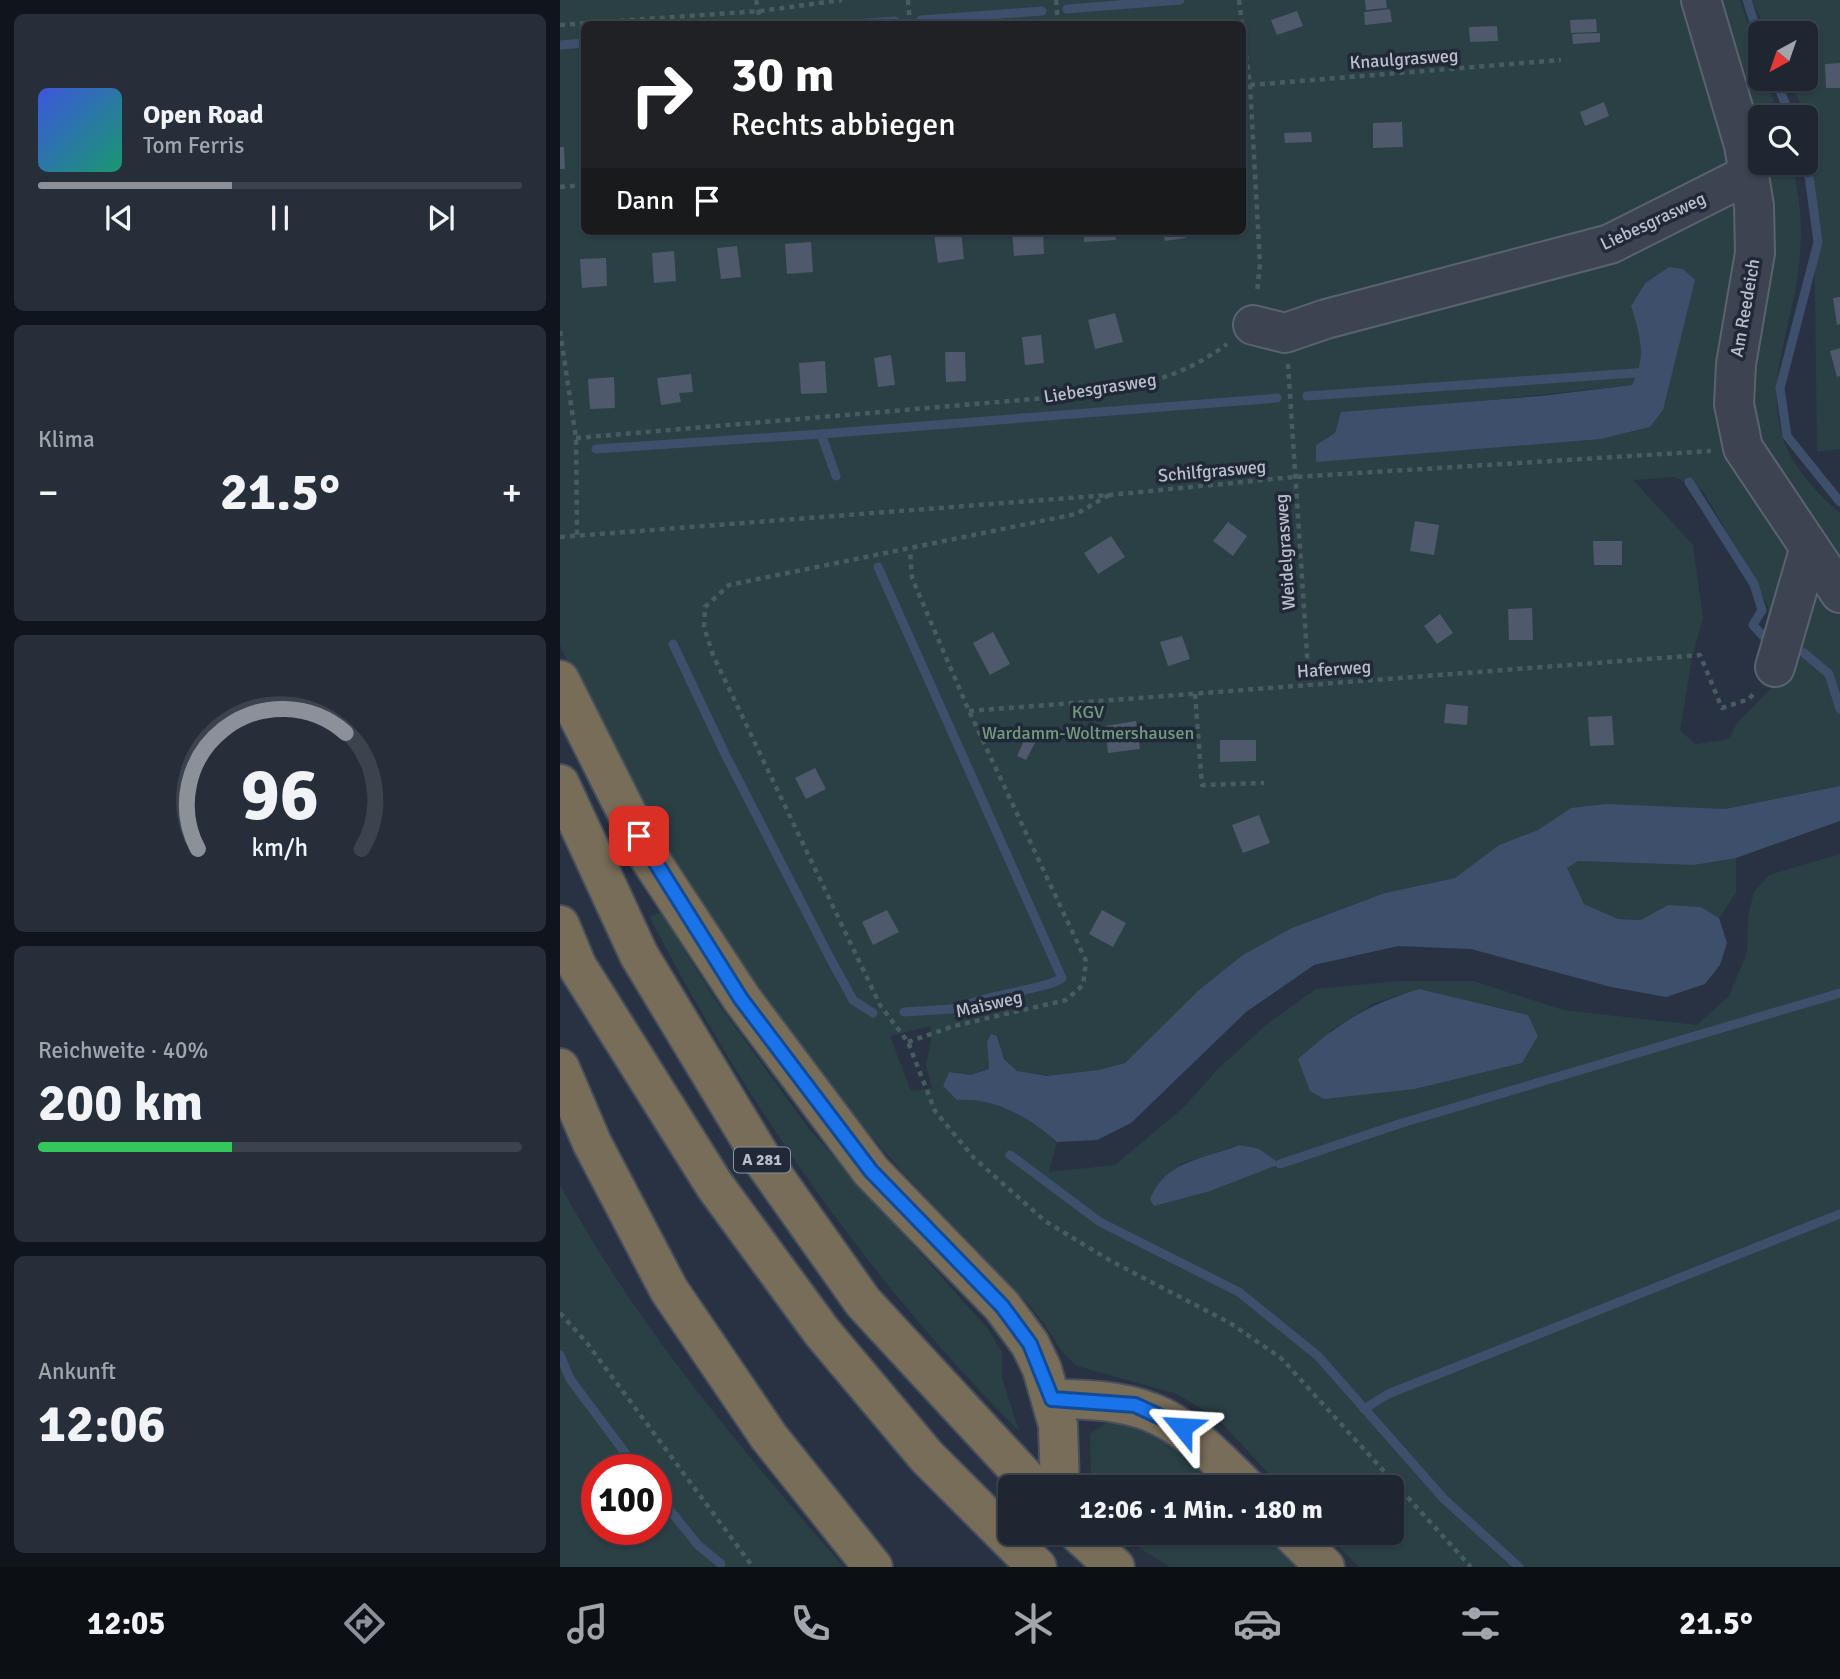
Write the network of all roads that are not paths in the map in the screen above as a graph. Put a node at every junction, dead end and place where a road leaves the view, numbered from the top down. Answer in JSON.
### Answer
{"nodes":[{"id":1,"x":1701,"y":0,"type":"edge"},
{"id":2,"x":1748,"y":168,"type":"edge"},
{"id":3,"x":1748,"y":175,"type":"edge"},
{"id":4,"x":1749,"y":175,"type":"edge"},
{"id":5,"x":1269,"y":329,"type":"road end"},
{"id":6,"x":1809,"y":550,"type":"junction"},
{"id":7,"x":1840,"y":593,"type":"edge"},
{"id":8,"x":1775,"y":667,"type":"road end"},
{"id":9,"x":560,"y":680,"type":"edge"},
{"id":10,"x":560,"y":784,"type":"edge"},
{"id":11,"x":560,"y":925,"type":"edge"},
{"id":12,"x":560,"y":1068,"type":"edge"},
{"id":13,"x":1055,"y":1412,"type":"junction"},
{"id":14,"x":1023,"y":1475,"type":"edge"},
{"id":15,"x":1059,"y":1475,"type":"edge"},
{"id":16,"x":1234,"y":1475,"type":"edge"},
{"id":17,"x":1047,"y":1545,"type":"edge"},
{"id":18,"x":1091,"y":1545,"type":"edge"},
{"id":19,"x":1303,"y":1545,"type":"edge"},
{"id":20,"x":873,"y":1567,"type":"edge"},
{"id":21,"x":1039,"y":1567,"type":"edge"},
{"id":22,"x":1115,"y":1567,"type":"edge"},
{"id":23,"x":1325,"y":1567,"type":"edge"}],
"edges":[{"from":1,"to":2,"type":"street","name":"Am Reedeich"},
{"from":3,"to":5,"type":"street","name":"Liebesgrasweg"},
{"from":4,"to":6,"type":"street","name":"Am Reedeich"},
{"from":6,"to":7,"type":"street","name":"Am Reedeich"},
{"from":6,"to":8,"type":"street"},
{"from":9,"to":13,"type":"highway"},
{"from":10,"to":14,"type":"highway","number":"A 281"},
{"from":11,"to":21,"type":"highway","number":"A 281"},
{"from":12,"to":20,"type":"highway"},
{"from":13,"to":15,"type":"highway"},
{"from":13,"to":16,"type":"highway"},
{"from":17,"to":21,"type":"highway"},
{"from":18,"to":22,"type":"highway"},
{"from":19,"to":23,"type":"highway"}]}
